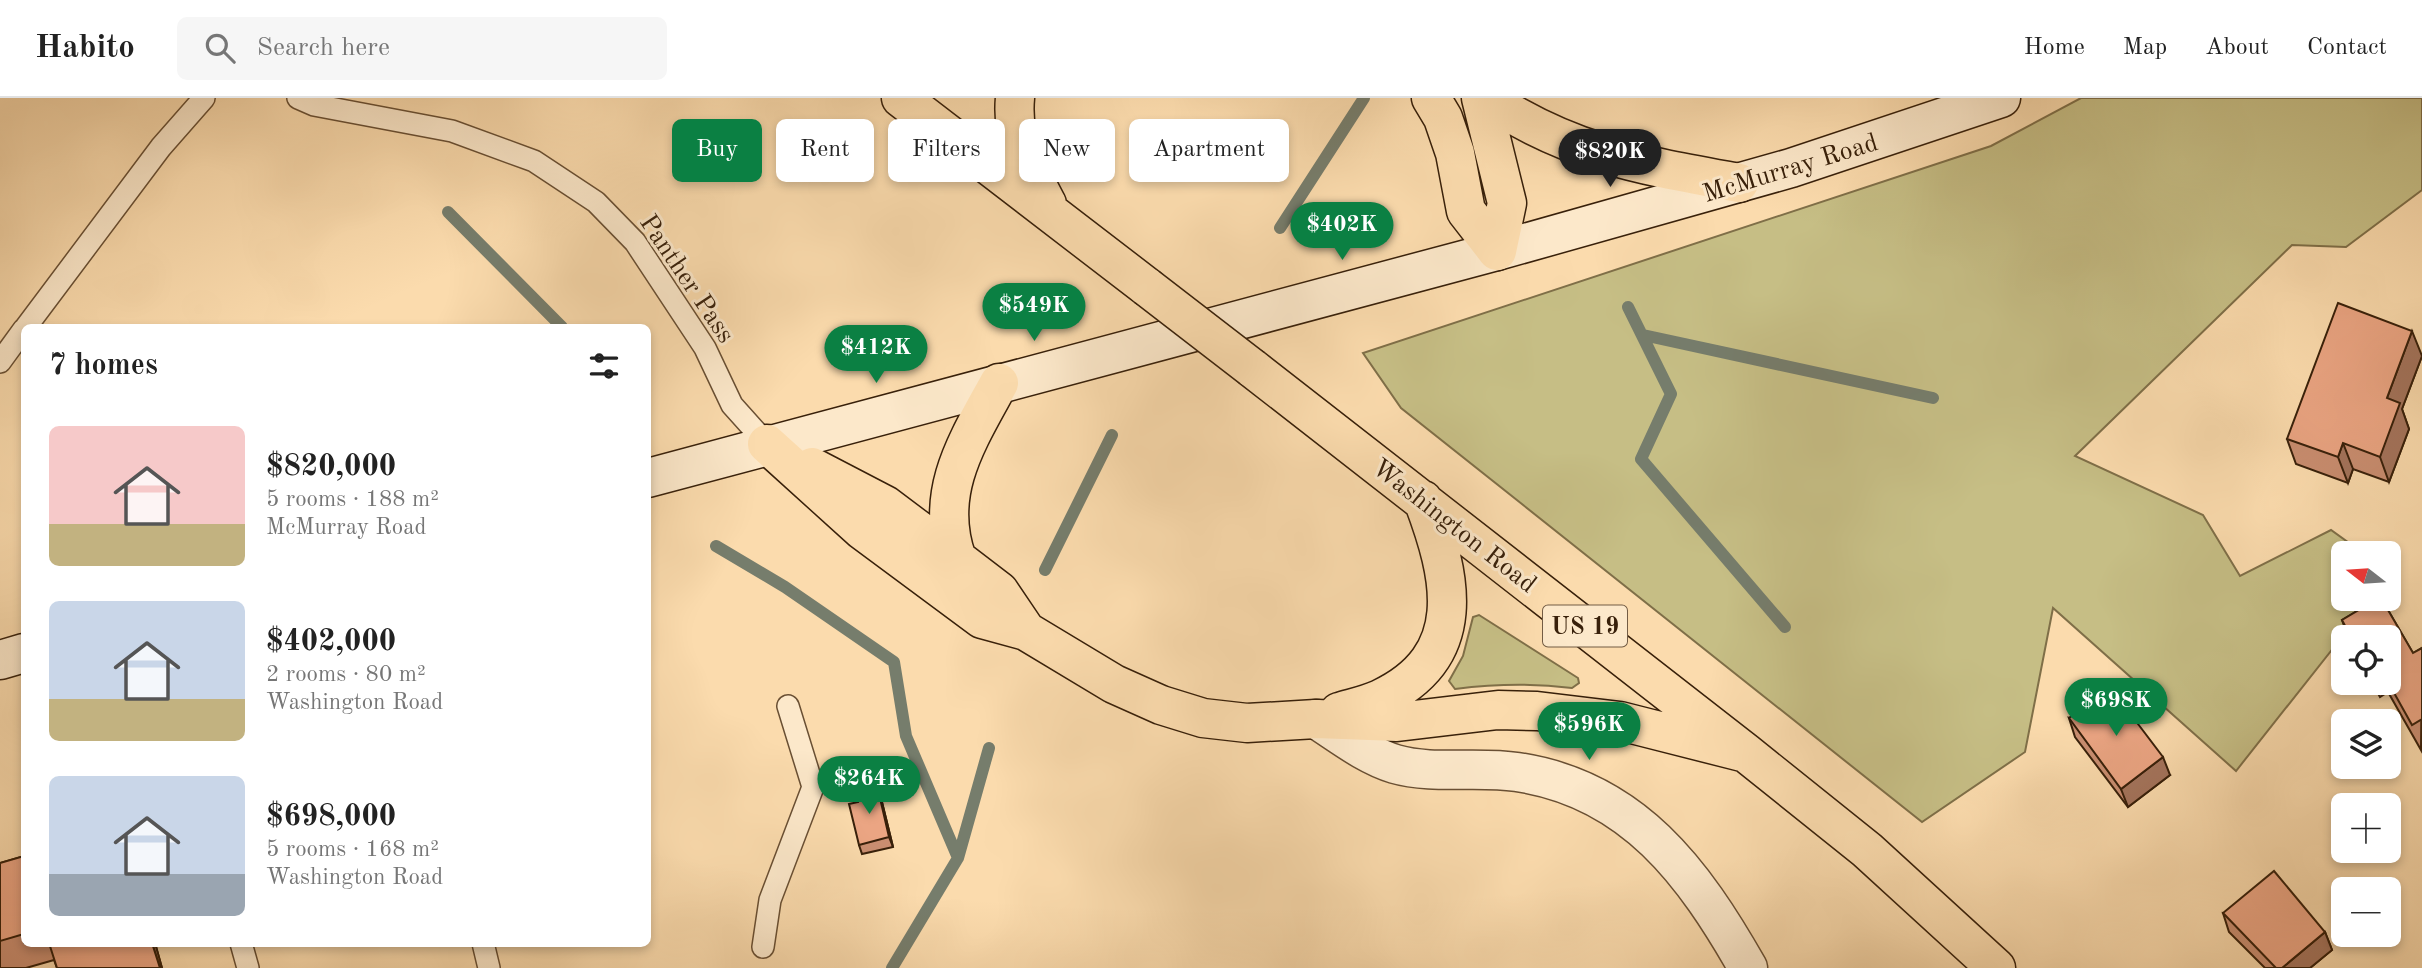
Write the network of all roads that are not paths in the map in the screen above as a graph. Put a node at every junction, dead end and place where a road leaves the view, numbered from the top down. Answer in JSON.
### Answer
{"nodes":[{"id":1,"x":204,"y":98,"type":"edge"},
{"id":2,"x":298,"y":98,"type":"edge"},
{"id":3,"x":901,"y":98,"type":"edge"},
{"id":4,"x":1015,"y":98,"type":"edge"},
{"id":5,"x":1431,"y":98,"type":"edge"},
{"id":6,"x":1484,"y":98,"type":"edge"},
{"id":7,"x":2001,"y":98,"type":"edge"},
{"id":8,"x":1739,"y":183,"type":"junction"},
{"id":9,"x":1051,"y":212,"type":"junction"},
{"id":10,"x":1497,"y":251,"type":"junction"},
{"id":11,"x":28,"y":324,"type":"edge"},
{"id":12,"x":21,"y":333,"type":"edge"},
{"id":13,"x":0,"y":362,"type":"edge"},
{"id":14,"x":999,"y":383,"type":"junction"},
{"id":15,"x":767,"y":444,"type":"junction"},
{"id":16,"x":651,"y":477,"type":"edge"},
{"id":17,"x":1423,"y":500,"type":"junction"},
{"id":18,"x":957,"y":559,"type":"junction"},
{"id":19,"x":1027,"y":631,"type":"junction"},
{"id":20,"x":21,"y":654,"type":"edge"},
{"id":21,"x":0,"y":660,"type":"edge"},
{"id":22,"x":788,"y":706,"type":"dead end"},
{"id":23,"x":1316,"y":719,"type":"junction"},
{"id":24,"x":1746,"y":753,"type":"junction"},
{"id":25,"x":242,"y":947,"type":"edge"},
{"id":26,"x":484,"y":947,"type":"edge"},
{"id":27,"x":762,"y":947,"type":"dead end"},
{"id":28,"x":248,"y":968,"type":"edge"},
{"id":29,"x":489,"y":968,"type":"edge"},
{"id":30,"x":1748,"y":968,"type":"edge"},
{"id":31,"x":1996,"y":968,"type":"edge"}],
"edges":[{"from":1,"to":11,"type":"lane"},
{"from":2,"to":15,"type":"lane","name":"Panther Pass"},
{"from":3,"to":9,"type":"main road","name":"Washington Road","number":"US 19"},
{"from":4,"to":9,"type":"main road"},
{"from":5,"to":10,"type":"main road"},
{"from":6,"to":8,"type":"main road"},
{"from":6,"to":10,"type":"main road"},
{"from":7,"to":8,"type":"main road","name":"McMurray Road"},
{"from":8,"to":10,"type":"main road","name":"McMurray Road"},
{"from":9,"to":17,"type":"main road","name":"Washington Road","number":"US 19","bridge":true},
{"from":10,"to":14,"type":"main road","name":"McMurray Road"},
{"from":12,"to":13,"type":"lane"},
{"from":14,"to":15,"type":"main road","name":"McMurray Road"},
{"from":14,"to":18,"type":"main road"},
{"from":15,"to":16,"type":"main road","name":"McMurray Road"},
{"from":15,"to":18,"type":"main road"},
{"from":15,"to":19,"type":"main road"},
{"from":17,"to":23,"type":"main road"},
{"from":17,"to":24,"type":"main road","name":"Washington Road","number":"US 19"},
{"from":18,"to":19,"type":"main road"},
{"from":19,"to":23,"type":"main road"},
{"from":20,"to":21,"type":"main road"},
{"from":22,"to":27,"type":"lane"},
{"from":23,"to":24,"type":"main road"},
{"from":23,"to":30,"type":"main road"},
{"from":24,"to":31,"type":"main road","name":"Washington Road","number":"US 19"},
{"from":25,"to":28,"type":"lane"},
{"from":26,"to":29,"type":"lane"}]}
